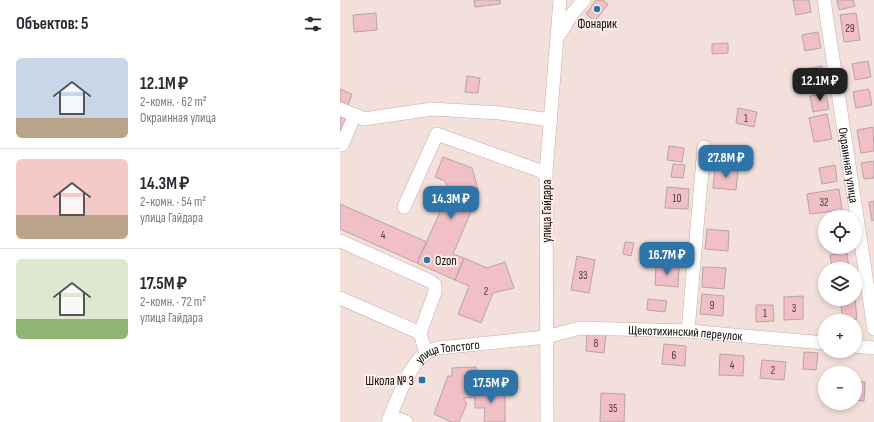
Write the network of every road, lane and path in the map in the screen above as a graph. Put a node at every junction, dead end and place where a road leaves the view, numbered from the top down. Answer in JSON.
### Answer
{"nodes":[{"id":1,"x":560,"y":0,"type":"edge"},
{"id":2,"x":584,"y":0,"type":"edge"},
{"id":3,"x":824,"y":0,"type":"edge"},
{"id":4,"x":558,"y":36,"type":"junction"},
{"id":5,"x":340,"y":109,"type":"edge"},
{"id":6,"x":355,"y":116,"type":"junction"},
{"id":7,"x":551,"y":120,"type":"junction"},
{"id":8,"x":340,"y":144,"type":"edge"},
{"id":9,"x":704,"y":147,"type":"dead end"},
{"id":10,"x":546,"y":173,"type":"junction"},
{"id":11,"x":404,"y":207,"type":"dead end"},
{"id":12,"x":340,"y":241,"type":"edge"},
{"id":13,"x":340,"y":298,"type":"edge"},
{"id":14,"x":874,"y":329,"type":"edge"},
{"id":15,"x":688,"y":331,"type":"junction"},
{"id":16,"x":420,"y":332,"type":"junction"},
{"id":17,"x":546,"y":337,"type":"junction"},
{"id":18,"x":818,"y":342,"type":"edge"},
{"id":19,"x":862,"y":347,"type":"edge"},
{"id":20,"x":874,"y":348,"type":"edge"},
{"id":21,"x":426,"y":353,"type":"junction"},
{"id":22,"x":390,"y":419,"type":"edge"},
{"id":23,"x":406,"y":422,"type":"edge"},
{"id":24,"x":547,"y":422,"type":"edge"}],
"edges":[{"from":1,"to":4,"type":"street","name":"улица Гайдара"},
{"from":2,"to":4,"type":"street"},
{"from":3,"to":14,"type":"street","name":"Окраинная улица"},
{"from":4,"to":7,"type":"street","name":"улица Гайдара"},
{"from":5,"to":6,"type":"street"},
{"from":6,"to":7,"type":"street"},
{"from":6,"to":8,"type":"street"},
{"from":7,"to":10,"type":"street","name":"улица Гайдара"},
{"from":9,"to":15,"type":"street"},
{"from":10,"to":11,"type":"street"},
{"from":10,"to":17,"type":"street","name":"улица Гайдара"},
{"from":12,"to":16,"type":"street"},
{"from":13,"to":16,"type":"street"},
{"from":15,"to":17,"type":"street","name":"Щекотихинский переулок"},
{"from":15,"to":18,"type":"street","name":"Щекотихинский переулок"},
{"from":16,"to":21,"type":"street"},
{"from":17,"to":21,"type":"street","name":"улица Толстого"},
{"from":17,"to":24,"type":"street","name":"улица Гайдара"},
{"from":19,"to":20,"type":"street"},
{"from":21,"to":22,"type":"street","name":"улица Толстого"},
{"from":22,"to":23,"type":"street"}]}
